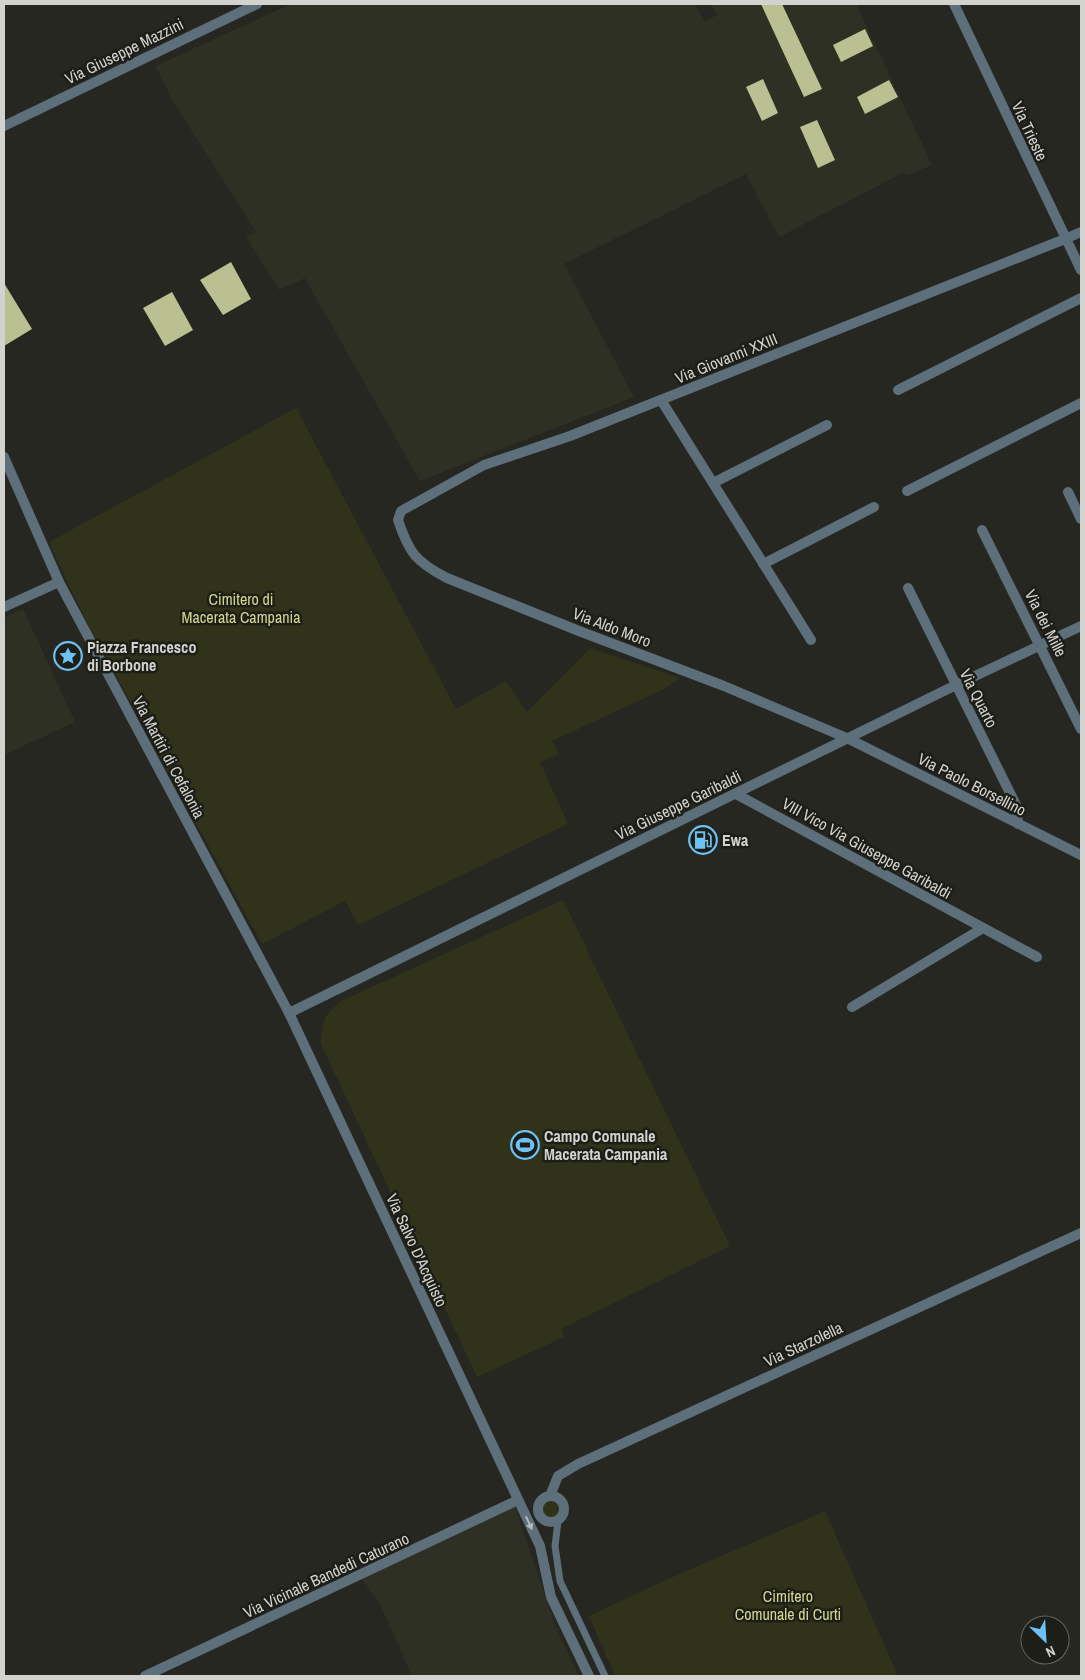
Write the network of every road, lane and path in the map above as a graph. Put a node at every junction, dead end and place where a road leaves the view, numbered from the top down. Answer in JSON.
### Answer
{"nodes":[{"id":1,"x":257,"y":4,"type":"edge"},
{"id":2,"x":954,"y":4,"type":"edge"},
{"id":3,"x":4,"y":126,"type":"edge"},
{"id":4,"x":1081,"y":232,"type":"edge"},
{"id":5,"x":1065,"y":240,"type":"junction"},
{"id":6,"x":1081,"y":270,"type":"edge"},
{"id":7,"x":1081,"y":298,"type":"edge"},
{"id":8,"x":898,"y":390,"type":"dead end"},
{"id":9,"x":661,"y":400,"type":"junction"},
{"id":10,"x":1081,"y":402,"type":"edge"},
{"id":11,"x":827,"y":424,"type":"dead end"},
{"id":12,"x":4,"y":457,"type":"edge"},
{"id":13,"x":713,"y":483,"type":"junction"},
{"id":14,"x":907,"y":491,"type":"dead end"},
{"id":15,"x":1068,"y":492,"type":"dead end"},
{"id":16,"x":874,"y":508,"type":"dead end"},
{"id":17,"x":401,"y":512,"type":"joint"},
{"id":18,"x":1081,"y":520,"type":"edge"},
{"id":19,"x":982,"y":530,"type":"dead end"},
{"id":20,"x":763,"y":564,"type":"junction"},
{"id":21,"x":59,"y":582,"type":"junction"},
{"id":22,"x":908,"y":588,"type":"dead end"},
{"id":23,"x":4,"y":607,"type":"edge"},
{"id":24,"x":1081,"y":626,"type":"edge"},
{"id":25,"x":811,"y":640,"type":"dead end"},
{"id":26,"x":1040,"y":646,"type":"junction"},
{"id":27,"x":956,"y":685,"type":"junction"},
{"id":28,"x":1081,"y":729,"type":"edge"},
{"id":29,"x":849,"y":738,"type":"junction"},
{"id":30,"x":736,"y":794,"type":"junction"},
{"id":31,"x":1018,"y":824,"type":"junction"},
{"id":32,"x":1081,"y":855,"type":"edge"},
{"id":33,"x":983,"y":928,"type":"junction"},
{"id":34,"x":1037,"y":957,"type":"dead end"},
{"id":35,"x":852,"y":1007,"type":"dead end"},
{"id":36,"x":289,"y":1013,"type":"junction"},
{"id":37,"x":1081,"y":1234,"type":"edge"},
{"id":38,"x":550,"y":1496,"type":"junction"},
{"id":39,"x":518,"y":1500,"type":"junction"},
{"id":40,"x":538,"y":1505,"type":"junction"},
{"id":41,"x":543,"y":1520,"type":"junction"},
{"id":42,"x":558,"y":1521,"type":"junction"},
{"id":43,"x":540,"y":1546,"type":"junction"},
{"id":44,"x":145,"y":1676,"type":"edge"},
{"id":45,"x":589,"y":1676,"type":"edge"},
{"id":46,"x":605,"y":1676,"type":"edge"}],
"edges":[{"from":1,"to":3,"type":"street","name":"Via Giuseppe Mazzini"},
{"from":2,"to":5,"type":"street","name":"Via Trieste"},
{"from":4,"to":5,"type":"street","name":"Via Giovanni XXIII"},
{"from":5,"to":6,"type":"street","name":"Via Trieste"},
{"from":5,"to":9,"type":"street","name":"Via Giovanni XXIII"},
{"from":7,"to":8,"type":"street"},
{"from":9,"to":13,"type":"street"},
{"from":9,"to":17,"type":"street","name":"Via Giovanni XXIII"},
{"from":10,"to":14,"type":"street"},
{"from":11,"to":13,"type":"street"},
{"from":12,"to":21,"type":"street","name":"Via Martiri di Cefalonia"},
{"from":13,"to":20,"type":"street"},
{"from":15,"to":18,"type":"street"},
{"from":16,"to":20,"type":"street"},
{"from":17,"to":29,"type":"street","name":"Via Aldo Moro"},
{"from":19,"to":26,"type":"street","name":"Via dei Mille"},
{"from":20,"to":25,"type":"street"},
{"from":21,"to":23,"type":"street"},
{"from":21,"to":36,"type":"street","name":"Via Martiri di Cefalonia"},
{"from":22,"to":27,"type":"street","name":"Via Quarto"},
{"from":24,"to":26,"type":"street","name":"Via Giuseppe Garibaldi"},
{"from":26,"to":27,"type":"street","name":"Via Giuseppe Garibaldi"},
{"from":26,"to":28,"type":"street","name":"Via dei Mille"},
{"from":27,"to":29,"type":"street","name":"Via Giuseppe Garibaldi"},
{"from":27,"to":31,"type":"street","name":"Via Quarto"},
{"from":29,"to":30,"type":"street","name":"Via Giuseppe Garibaldi"},
{"from":29,"to":31,"type":"street","name":"Via Paolo Borsellino"},
{"from":30,"to":33,"type":"street","name":"VIII Vico Via Giuseppe Garibaldi"},
{"from":30,"to":36,"type":"street","name":"Via Giuseppe Garibaldi"},
{"from":31,"to":32,"type":"street","name":"Via Paolo Borsellino"},
{"from":33,"to":34,"type":"street","name":"VIII Vico Via Giuseppe Garibaldi"},
{"from":33,"to":35,"type":"street"},
{"from":36,"to":39,"type":"street","name":"Via Salvo D'Acquisto"},
{"from":37,"to":38,"type":"street","name":"Via Starzolella"},
{"from":38,"to":40,"type":"street"},
{"from":38,"to":42,"type":"street"},
{"from":39,"to":40,"type":"street"},
{"from":39,"to":43,"type":"street","name":"Via Salvo D'Acquisto","one_way":true},
{"from":39,"to":44,"type":"street","name":"Via Vicinale Bandedi Caturano"},
{"from":40,"to":41,"type":"street"},
{"from":41,"to":42,"type":"street"},
{"from":41,"to":43,"type":"street","name":"Via Salvo D'Acquisto"},
{"from":42,"to":46,"type":"lane"},
{"from":43,"to":45,"type":"street","name":"Via Salvo D'Acquisto"}]}
